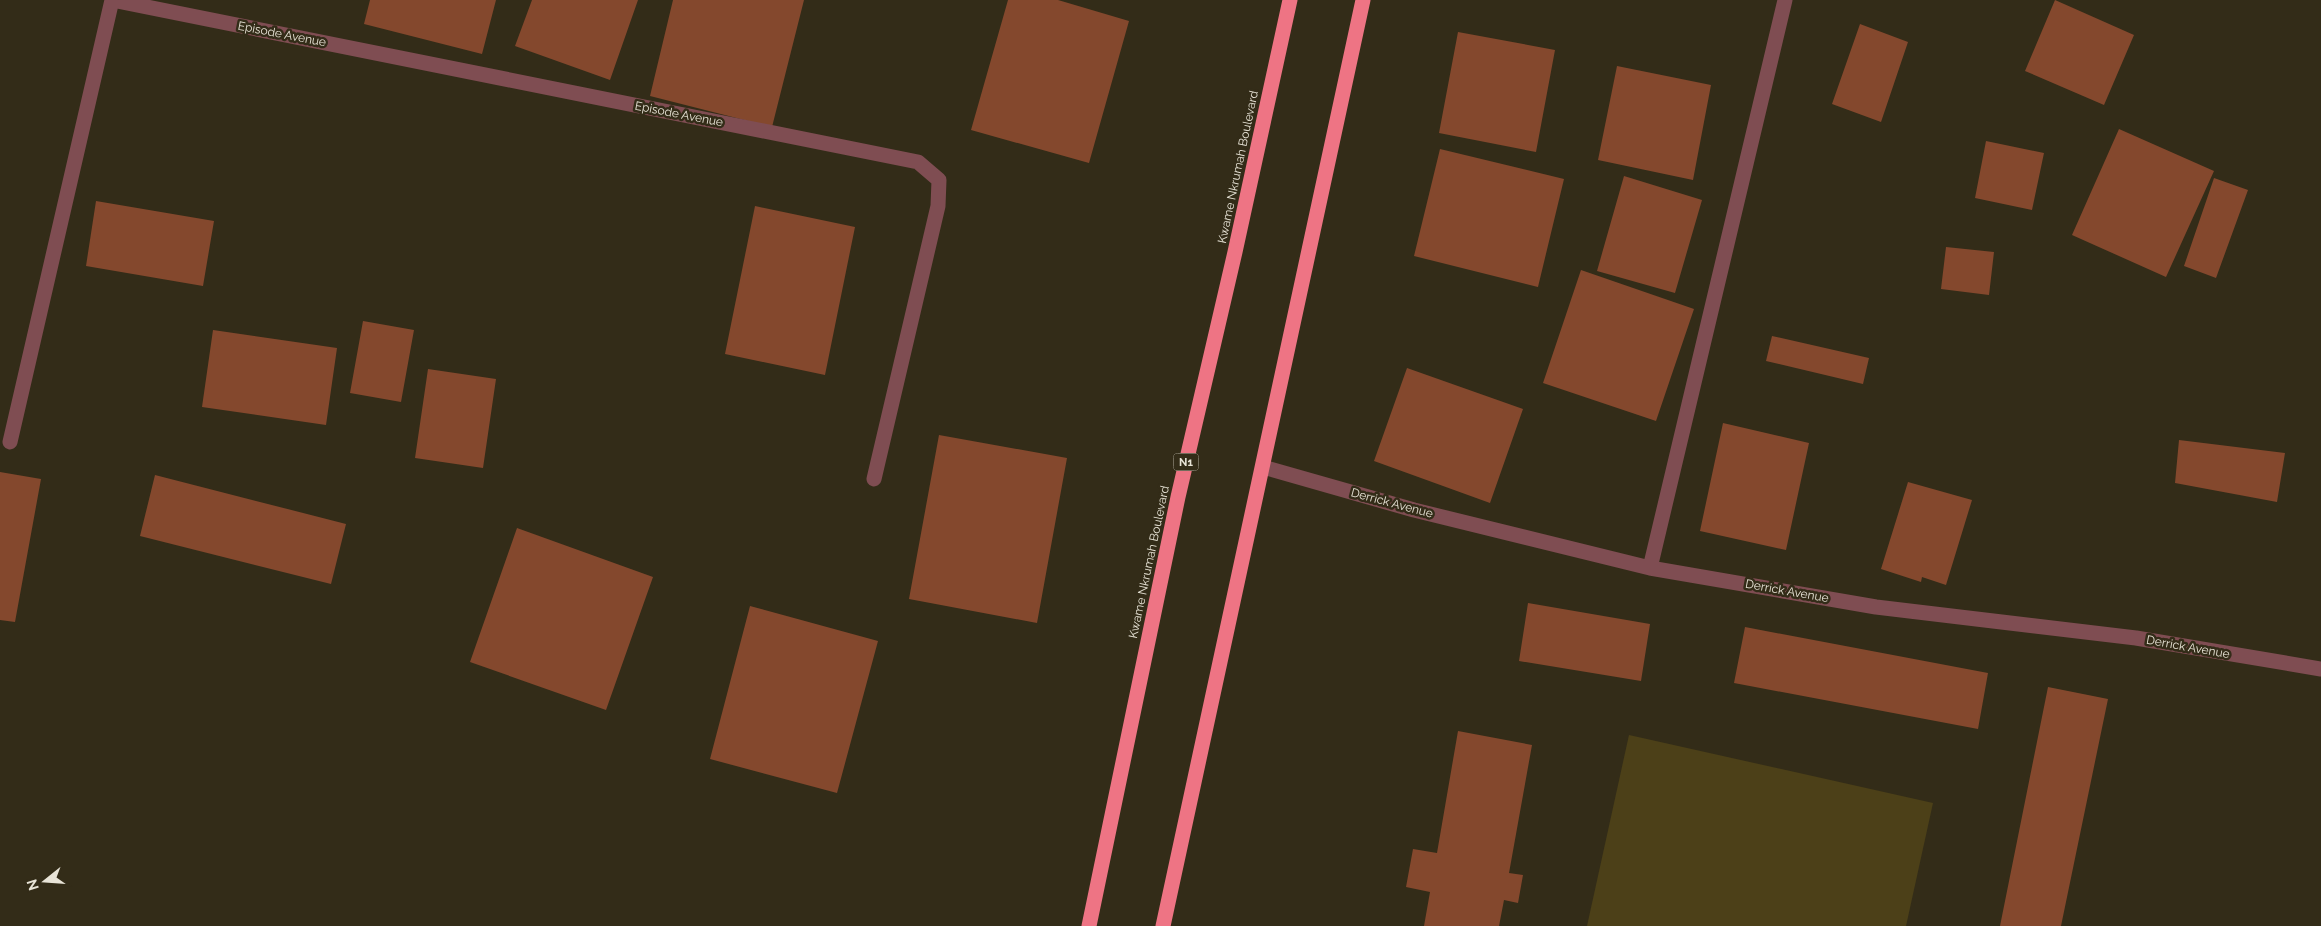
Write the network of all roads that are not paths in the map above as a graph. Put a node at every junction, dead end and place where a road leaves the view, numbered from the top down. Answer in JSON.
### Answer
{"nodes":[{"id":1,"x":112,"y":0,"type":"edge"},
{"id":2,"x":1290,"y":0,"type":"edge"},
{"id":3,"x":1363,"y":0,"type":"edge"},
{"id":4,"x":1785,"y":0,"type":"edge"},
{"id":5,"x":10,"y":442,"type":"dead end"},
{"id":6,"x":1263,"y":467,"type":"junction"},
{"id":7,"x":874,"y":479,"type":"dead end"},
{"id":8,"x":1650,"y":568,"type":"junction"},
{"id":9,"x":2321,"y":669,"type":"edge"},
{"id":10,"x":1089,"y":926,"type":"edge"},
{"id":11,"x":1163,"y":926,"type":"edge"}],
"edges":[{"from":1,"to":5,"type":"street"},
{"from":1,"to":7,"type":"street","name":"Episode Avenue"},
{"from":2,"to":10,"type":"highway","name":"Kwame Nkrumah Boulevard","number":"N1"},
{"from":3,"to":6,"type":"highway"},
{"from":4,"to":8,"type":"street"},
{"from":6,"to":8,"type":"street","name":"Derrick Avenue"},
{"from":6,"to":11,"type":"highway"},
{"from":8,"to":9,"type":"street","name":"Derrick Avenue"}]}
